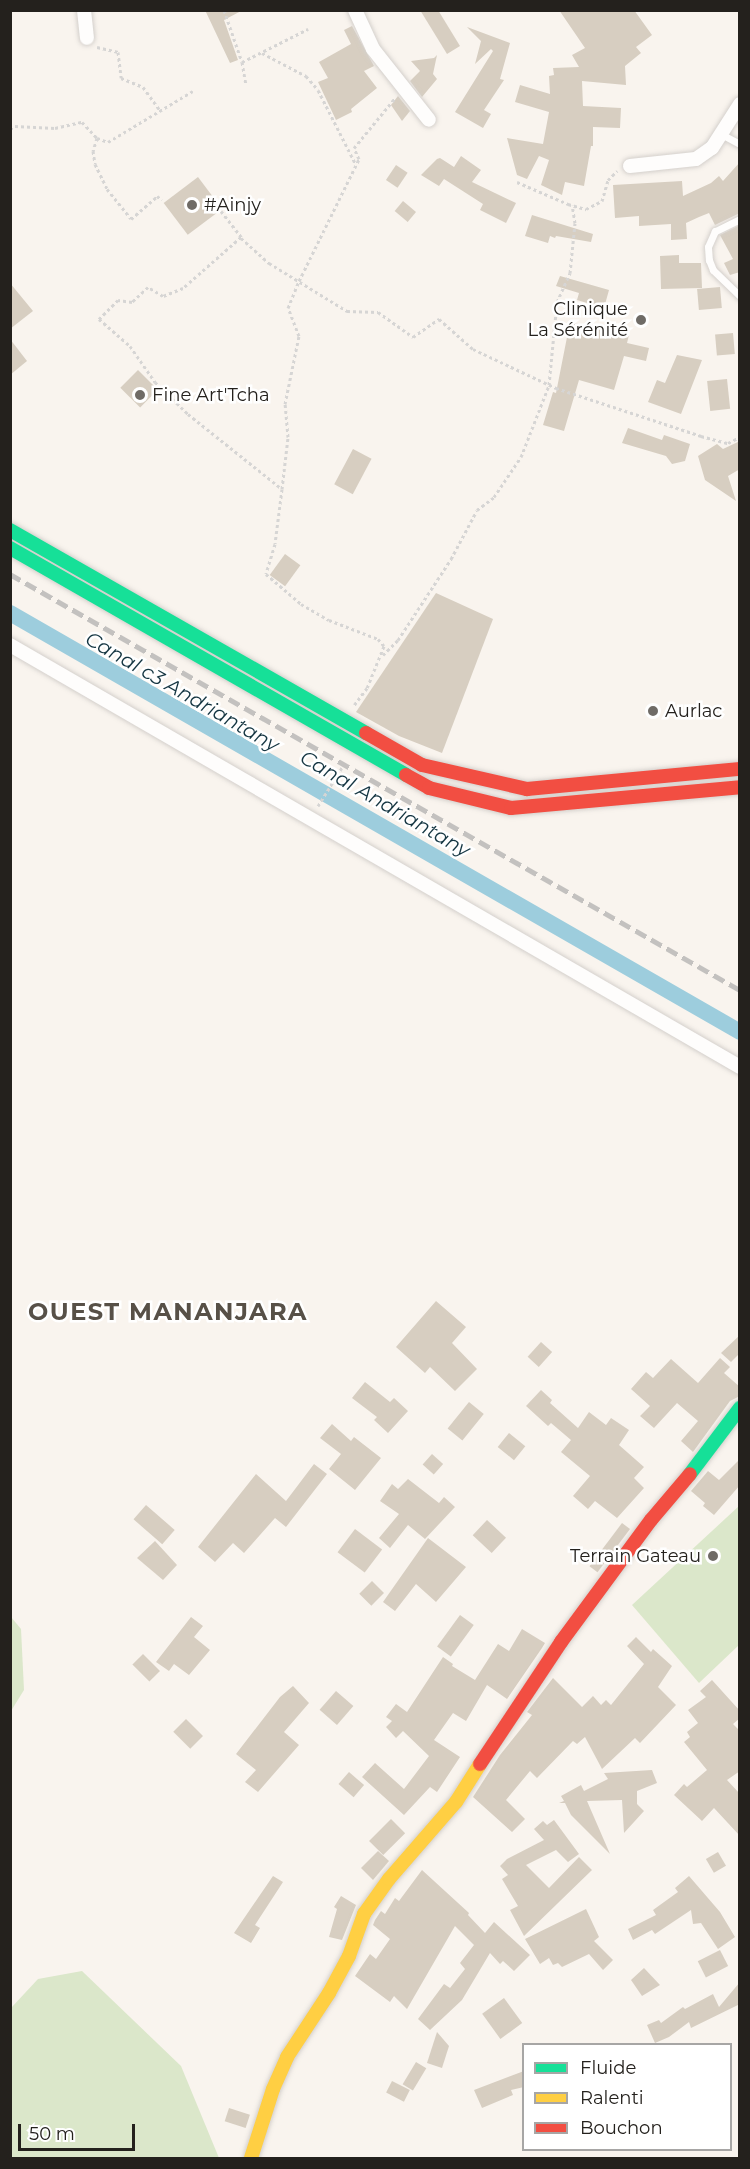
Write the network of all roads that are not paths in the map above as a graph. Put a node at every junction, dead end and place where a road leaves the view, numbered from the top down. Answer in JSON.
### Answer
{"nodes":[{"id":1,"x":84,"y":10,"type":"edge"},
{"id":2,"x":355,"y":10,"type":"edge"},
{"id":3,"x":87,"y":38,"type":"road end"},
{"id":4,"x":740,"y":105,"type":"edge"},
{"id":5,"x":429,"y":120,"type":"dead end"},
{"id":6,"x":721,"y":134,"type":"junction"},
{"id":7,"x":740,"y":144,"type":"edge"},
{"id":8,"x":630,"y":166,"type":"road end"},
{"id":9,"x":740,"y":219,"type":"edge"},
{"id":10,"x":740,"y":296,"type":"edge"},
{"id":11,"x":10,"y":530,"type":"edge"},
{"id":12,"x":10,"y":548,"type":"edge"},
{"id":13,"x":10,"y":645,"type":"edge"},
{"id":14,"x":740,"y":769,"type":"edge"},
{"id":15,"x":740,"y":787,"type":"edge"},
{"id":16,"x":740,"y":1067,"type":"edge"},
{"id":17,"x":740,"y":1408,"type":"edge"},
{"id":18,"x":251,"y":2158,"type":"edge"}],
"edges":[{"from":1,"to":3,"type":"street"},
{"from":2,"to":5,"type":"street"},
{"from":4,"to":6,"type":"street"},
{"from":6,"to":7,"type":"lane"},
{"from":6,"to":8,"type":"street"},
{"from":9,"to":10,"type":"lane"},
{"from":11,"to":14,"type":"main road"},
{"from":12,"to":15,"type":"main road"},
{"from":13,"to":16,"type":"street"},
{"from":17,"to":18,"type":"main road"}]}
